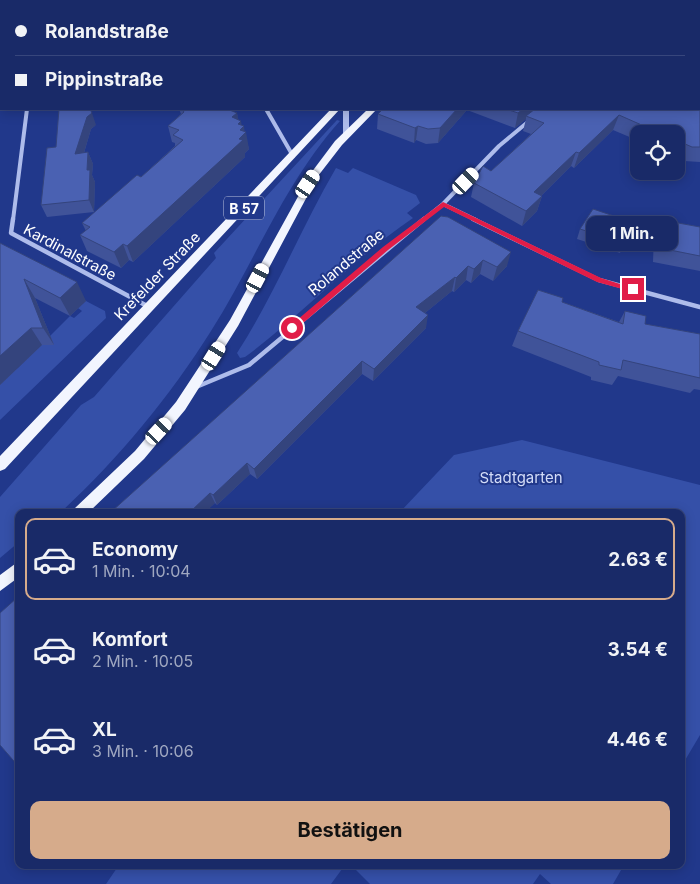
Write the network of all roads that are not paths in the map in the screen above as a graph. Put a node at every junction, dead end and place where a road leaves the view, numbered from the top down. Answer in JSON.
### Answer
{"nodes":[{"id":1,"x":27,"y":110,"type":"edge"},
{"id":2,"x":267,"y":110,"type":"edge"},
{"id":3,"x":335,"y":110,"type":"edge"},
{"id":4,"x":346,"y":110,"type":"edge"},
{"id":5,"x":372,"y":110,"type":"edge"},
{"id":6,"x":536,"y":115,"type":"edge"},
{"id":7,"x":346,"y":134,"type":"junction"},
{"id":8,"x":293,"y":157,"type":"junction"},
{"id":9,"x":443,"y":204,"type":"junction"},
{"id":10,"x":150,"y":307,"type":"junction"},
{"id":11,"x":700,"y":307,"type":"edge"},
{"id":12,"x":193,"y":388,"type":"junction"},
{"id":13,"x":0,"y":465,"type":"edge"},
{"id":14,"x":83,"y":509,"type":"edge"},
{"id":15,"x":15,"y":571,"type":"edge"},
{"id":16,"x":0,"y":584,"type":"edge"}],
"edges":[{"from":1,"to":10,"type":"street","name":"Kardinalstraße"},
{"from":2,"to":8,"type":"street"},
{"from":3,"to":8,"type":"main road","name":"Krefelder Straße","number":"B 57"},
{"from":4,"to":7,"type":"street"},
{"from":5,"to":7,"type":"main road","number":"B 57"},
{"from":6,"to":9,"type":"street","name":"Rolandstraße"},
{"from":7,"to":12,"type":"main road","number":"B 57"},
{"from":8,"to":10,"type":"main road","name":"Krefelder Straße","number":"B 57"},
{"from":9,"to":11,"type":"street"},
{"from":9,"to":12,"type":"street","name":"Rolandstraße"},
{"from":10,"to":13,"type":"main road","name":"Krefelder Straße","number":"B 57"},
{"from":12,"to":14,"type":"main road","number":"B 57"},
{"from":15,"to":16,"type":"main road"}]}
